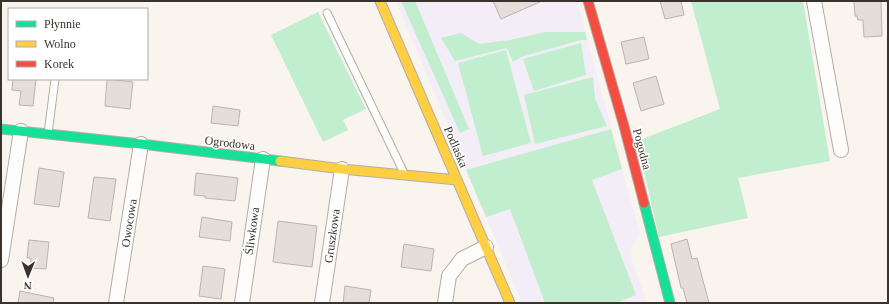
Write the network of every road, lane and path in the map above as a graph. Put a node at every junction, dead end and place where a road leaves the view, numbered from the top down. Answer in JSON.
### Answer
{"nodes":[{"id":1,"x":380,"y":1,"type":"edge"},
{"id":2,"x":588,"y":1,"type":"edge"},
{"id":3,"x":814,"y":1,"type":"edge"},
{"id":4,"x":327,"y":13,"type":"dead end"},
{"id":5,"x":55,"y":80,"type":"edge"},
{"id":6,"x":1,"y":129,"type":"edge"},
{"id":7,"x":21,"y":131,"type":"junction"},
{"id":8,"x":48,"y":134,"type":"junction"},
{"id":9,"x":141,"y":144,"type":"junction"},
{"id":10,"x":841,"y":150,"type":"dead end"},
{"id":11,"x":262,"y":159,"type":"junction"},
{"id":12,"x":342,"y":169,"type":"junction"},
{"id":13,"x":405,"y":175,"type":"junction"},
{"id":14,"x":457,"y":180,"type":"junction"},
{"id":15,"x":486,"y":247,"type":"junction"},
{"id":16,"x":1,"y":260,"type":"edge"},
{"id":17,"x":116,"y":303,"type":"edge"},
{"id":18,"x":242,"y":303,"type":"edge"},
{"id":19,"x":322,"y":303,"type":"edge"},
{"id":20,"x":445,"y":303,"type":"edge"},
{"id":21,"x":510,"y":303,"type":"edge"},
{"id":22,"x":670,"y":303,"type":"edge"}],
"edges":[{"from":1,"to":14,"type":"street","name":"Podlaska"},
{"from":2,"to":22,"type":"street","name":"Pogodna"},
{"from":3,"to":10,"type":"street"},
{"from":4,"to":13,"type":"lane"},
{"from":5,"to":8,"type":"lane"},
{"from":6,"to":7,"type":"street","name":"Ogrodowa"},
{"from":7,"to":8,"type":"street","name":"Ogrodowa"},
{"from":7,"to":16,"type":"street"},
{"from":8,"to":9,"type":"street","name":"Ogrodowa"},
{"from":9,"to":11,"type":"street","name":"Ogrodowa"},
{"from":9,"to":17,"type":"street","name":"Owocowa"},
{"from":11,"to":12,"type":"street","name":"Ogrodowa"},
{"from":11,"to":18,"type":"street","name":"Śliwkowa"},
{"from":12,"to":13,"type":"street","name":"Ogrodowa"},
{"from":12,"to":19,"type":"street","name":"Gruszkowa"},
{"from":13,"to":14,"type":"street","name":"Ogrodowa"},
{"from":14,"to":15,"type":"street","name":"Podlaska"},
{"from":15,"to":20,"type":"street"},
{"from":15,"to":21,"type":"street","name":"Podlaska"}]}
